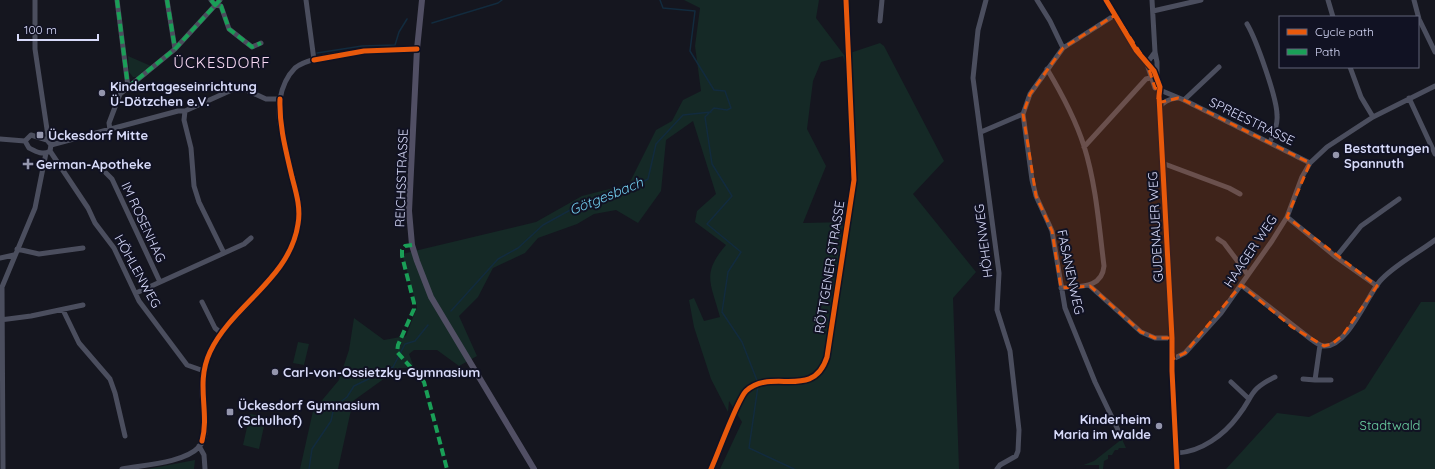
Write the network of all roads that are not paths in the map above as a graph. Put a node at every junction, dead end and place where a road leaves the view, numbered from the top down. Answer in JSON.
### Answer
{"nodes":[{"id":1,"x":35,"y":0,"type":"edge"},
{"id":2,"x":117,"y":0,"type":"edge"},
{"id":3,"x":167,"y":0,"type":"edge"},
{"id":4,"x":211,"y":0,"type":"edge"},
{"id":5,"x":220,"y":0,"type":"edge"},
{"id":6,"x":306,"y":0,"type":"edge"},
{"id":7,"x":422,"y":0,"type":"edge"},
{"id":8,"x":846,"y":0,"type":"edge"},
{"id":9,"x":882,"y":0,"type":"edge"},
{"id":10,"x":986,"y":0,"type":"edge"},
{"id":11,"x":1037,"y":0,"type":"edge"},
{"id":12,"x":1106,"y":0,"type":"edge"},
{"id":13,"x":1152,"y":0,"type":"edge"},
{"id":14,"x":1201,"y":0,"type":"edge"},
{"id":15,"x":1328,"y":0,"type":"edge"},
{"id":16,"x":1414,"y":0,"type":"edge"},
{"id":17,"x":215,"y":5,"type":"junction"},
{"id":18,"x":1153,"y":11,"type":"junction"},
{"id":19,"x":1115,"y":15,"type":"junction"},
{"id":20,"x":1333,"y":16,"type":"edge"},
{"id":21,"x":1419,"y":16,"type":"edge"},
{"id":22,"x":1419,"y":16,"type":"edge"},
{"id":23,"x":880,"y":21,"type":"dead end"},
{"id":24,"x":1247,"y":24,"type":"dead end"},
{"id":25,"x":261,"y":43,"type":"dead end"},
{"id":26,"x":1063,"y":48,"type":"junction"},
{"id":27,"x":175,"y":49,"type":"junction"},
{"id":28,"x":417,"y":49,"type":"junction"},
{"id":29,"x":1155,"y":52,"type":"junction"},
{"id":30,"x":1435,"y":52,"type":"edge"},
{"id":31,"x":314,"y":60,"type":"junction"},
{"id":32,"x":1147,"y":63,"type":"junction"},
{"id":33,"x":1219,"y":67,"type":"dead end"},
{"id":34,"x":1350,"y":68,"type":"edge"},
{"id":35,"x":1047,"y":69,"type":"junction"},
{"id":36,"x":1151,"y":78,"type":"junction"},
{"id":37,"x":1157,"y":78,"type":"junction"},
{"id":38,"x":1435,"y":86,"type":"edge"},
{"id":39,"x":128,"y":87,"type":"junction"},
{"id":40,"x":1160,"y":90,"type":"junction"},
{"id":41,"x":1178,"y":98,"type":"junction"},
{"id":42,"x":1409,"y":98,"type":"junction"},
{"id":43,"x":280,"y":99,"type":"junction"},
{"id":44,"x":1184,"y":100,"type":"junction"},
{"id":45,"x":1159,"y":108,"type":"junction"},
{"id":46,"x":185,"y":111,"type":"junction"},
{"id":47,"x":1023,"y":114,"type":"junction"},
{"id":48,"x":1373,"y":117,"type":"junction"},
{"id":49,"x":110,"y":130,"type":"junction"},
{"id":50,"x":981,"y":132,"type":"junction"},
{"id":51,"x":0,"y":140,"type":"edge"},
{"id":52,"x":47,"y":140,"type":"junction"},
{"id":53,"x":26,"y":141,"type":"junction"},
{"id":54,"x":1270,"y":142,"type":"junction"},
{"id":55,"x":51,"y":145,"type":"junction"},
{"id":56,"x":1084,"y":147,"type":"junction"},
{"id":57,"x":48,"y":152,"type":"junction"},
{"id":58,"x":1435,"y":154,"type":"edge"},
{"id":59,"x":1162,"y":163,"type":"junction"},
{"id":60,"x":1310,"y":163,"type":"junction"},
{"id":61,"x":106,"y":173,"type":"dead end"},
{"id":62,"x":1240,"y":194,"type":"dead end"},
{"id":63,"x":1399,"y":199,"type":"dead end"},
{"id":64,"x":1287,"y":218,"type":"junction"},
{"id":65,"x":251,"y":238,"type":"dead end"},
{"id":66,"x":1218,"y":239,"type":"dead end"},
{"id":67,"x":1435,"y":240,"type":"edge"},
{"id":68,"x":83,"y":248,"type":"dead end"},
{"id":69,"x":17,"y":249,"type":"junction"},
{"id":70,"x":224,"y":253,"type":"junction"},
{"id":71,"x":14,"y":255,"type":"junction"},
{"id":72,"x":1336,"y":257,"type":"junction"},
{"id":73,"x":0,"y":258,"type":"edge"},
{"id":74,"x":1248,"y":275,"type":"junction"},
{"id":75,"x":160,"y":282,"type":"junction"},
{"id":76,"x":1241,"y":285,"type":"junction"},
{"id":77,"x":1090,"y":286,"type":"junction"},
{"id":78,"x":1377,"y":286,"type":"junction"},
{"id":79,"x":1061,"y":288,"type":"junction"},
{"id":80,"x":136,"y":293,"type":"junction"},
{"id":81,"x":202,"y":302,"type":"dead end"},
{"id":82,"x":83,"y":306,"type":"dead end"},
{"id":83,"x":63,"y":310,"type":"junction"},
{"id":84,"x":1,"y":320,"type":"edge"},
{"id":85,"x":221,"y":333,"type":"junction"},
{"id":86,"x":1172,"y":338,"type":"junction"},
{"id":87,"x":1320,"y":345,"type":"junction"},
{"id":88,"x":1173,"y":359,"type":"junction"},
{"id":89,"x":204,"y":371,"type":"junction"},
{"id":90,"x":1275,"y":377,"type":"dead end"},
{"id":91,"x":1303,"y":379,"type":"dead end"},
{"id":92,"x":1315,"y":380,"type":"junction"},
{"id":93,"x":1331,"y":380,"type":"dead end"},
{"id":94,"x":1230,"y":382,"type":"dead end"},
{"id":95,"x":1248,"y":398,"type":"junction"},
{"id":96,"x":1118,"y":430,"type":"dead end"},
{"id":97,"x":125,"y":436,"type":"dead end"},
{"id":98,"x":200,"y":446,"type":"junction"},
{"id":99,"x":1177,"y":453,"type":"junction"},
{"id":100,"x":2,"y":468,"type":"edge"},
{"id":101,"x":122,"y":469,"type":"edge"},
{"id":102,"x":205,"y":469,"type":"edge"},
{"id":103,"x":534,"y":469,"type":"edge"},
{"id":104,"x":711,"y":469,"type":"edge"},
{"id":105,"x":997,"y":469,"type":"edge"},
{"id":106,"x":1177,"y":469,"type":"edge"}],
"edges":[{"from":1,"to":52,"type":"street"},
{"from":2,"to":39,"type":"street"},
{"from":3,"to":27,"type":"street"},
{"from":4,"to":17,"type":"street"},
{"from":5,"to":17,"type":"street"},
{"from":6,"to":31,"type":"street"},
{"from":7,"to":28,"type":"main road","name":"REICHSSTRASSE"},
{"from":8,"to":104,"type":"street","name":"RÖTTGENER STRASSE"},
{"from":9,"to":23,"type":"street"},
{"from":10,"to":50,"type":"street","name":"HÖHENWEG"},
{"from":11,"to":26,"type":"street"},
{"from":12,"to":19,"type":"street","name":"GUDENAUER WEG"},
{"from":13,"to":18,"type":"street"},
{"from":14,"to":18,"type":"street"},
{"from":15,"to":20,"type":"street"},
{"from":16,"to":22,"type":"street"},
{"from":17,"to":25,"type":"street"},
{"from":17,"to":27,"type":"street"},
{"from":18,"to":29,"type":"street"},
{"from":19,"to":26,"type":"street"},
{"from":19,"to":32,"type":"street","name":"GUDENAUER WEG"},
{"from":21,"to":30,"type":"street"},
{"from":24,"to":54,"type":"street"},
{"from":26,"to":35,"type":"street"},
{"from":27,"to":39,"type":"street"},
{"from":28,"to":31,"type":"street"},
{"from":28,"to":103,"type":"main road","name":"REICHSSTRASSE"},
{"from":29,"to":32,"type":"street"},
{"from":29,"to":37,"type":"street"},
{"from":31,"to":43,"type":"street"},
{"from":32,"to":36,"type":"street","name":"GUDENAUER WEG"},
{"from":32,"to":37,"type":"street","name":"GUDENAUER WEG"},
{"from":33,"to":44,"type":"street","name":"SPREESTRASSE"},
{"from":34,"to":48,"type":"street"},
{"from":35,"to":47,"type":"street"},
{"from":35,"to":56,"type":"street"},
{"from":36,"to":37,"type":"street"},
{"from":36,"to":40,"type":"street","name":"GUDENAUER WEG"},
{"from":36,"to":56,"type":"street"},
{"from":37,"to":40,"type":"street","name":"GUDENAUER WEG"},
{"from":38,"to":42,"type":"street","name":"HAAGER WEG"},
{"from":39,"to":49,"type":"street"},
{"from":40,"to":41,"type":"street","name":"SPREESTRASSE"},
{"from":40,"to":45,"type":"street","name":"GUDENAUER WEG"},
{"from":41,"to":44,"type":"street","name":"SPREESTRASSE"},
{"from":41,"to":45,"type":"street"},
{"from":42,"to":48,"type":"street","name":"HAAGER WEG"},
{"from":42,"to":58,"type":"street"},
{"from":43,"to":46,"type":"street"},
{"from":43,"to":85,"type":"street"},
{"from":44,"to":54,"type":"street","name":"SPREESTRASSE"},
{"from":45,"to":59,"type":"street","name":"GUDENAUER WEG"},
{"from":46,"to":49,"type":"street"},
{"from":46,"to":70,"type":"street"},
{"from":47,"to":50,"type":"street"},
{"from":47,"to":79,"type":"street","name":"FASANENWEG"},
{"from":48,"to":60,"type":"street","name":"HAAGER WEG"},
{"from":49,"to":55,"type":"street"},
{"from":50,"to":105,"type":"street","name":"HÖHENWEG"},
{"from":51,"to":53,"type":"street"},
{"from":52,"to":53,"type":"street"},
{"from":52,"to":55,"type":"street"},
{"from":53,"to":57,"type":"street"},
{"from":54,"to":60,"type":"street","name":"SPREESTRASSE"},
{"from":55,"to":57,"type":"street"},
{"from":56,"to":77,"type":"street"},
{"from":57,"to":69,"type":"street"},
{"from":57,"to":80,"type":"street","name":"HÖHLENWEG"},
{"from":59,"to":62,"type":"street"},
{"from":59,"to":86,"type":"street","name":"GUDENAUER WEG"},
{"from":60,"to":64,"type":"street","name":"HAAGER WEG"},
{"from":61,"to":75,"type":"street","name":"IM ROSENHAG"},
{"from":63,"to":72,"type":"street"},
{"from":64,"to":72,"type":"street"},
{"from":64,"to":74,"type":"street","name":"HAAGER WEG"},
{"from":65,"to":70,"type":"street"},
{"from":66,"to":74,"type":"street"},
{"from":67,"to":78,"type":"street"},
{"from":68,"to":69,"type":"street"},
{"from":69,"to":71,"type":"street"},
{"from":70,"to":75,"type":"street"},
{"from":71,"to":73,"type":"street"},
{"from":71,"to":84,"type":"street"},
{"from":72,"to":78,"type":"street"},
{"from":74,"to":76,"type":"street","name":"HAAGER WEG"},
{"from":75,"to":80,"type":"street"},
{"from":76,"to":87,"type":"street"},
{"from":76,"to":88,"type":"street","name":"HAAGER WEG"},
{"from":77,"to":79,"type":"street"},
{"from":77,"to":86,"type":"street"},
{"from":78,"to":87,"type":"street"},
{"from":79,"to":96,"type":"street","name":"FASANENWEG"},
{"from":80,"to":89,"type":"street","name":"HÖHLENWEG"},
{"from":81,"to":85,"type":"street"},
{"from":82,"to":83,"type":"street"},
{"from":83,"to":84,"type":"street"},
{"from":83,"to":97,"type":"street"},
{"from":84,"to":100,"type":"street"},
{"from":85,"to":89,"type":"street"},
{"from":86,"to":88,"type":"street","name":"GUDENAUER WEG"},
{"from":87,"to":92,"type":"street"},
{"from":88,"to":99,"type":"street","name":"GUDENAUER WEG"},
{"from":89,"to":98,"type":"street"},
{"from":90,"to":95,"type":"street"},
{"from":91,"to":92,"type":"street"},
{"from":92,"to":93,"type":"street"},
{"from":94,"to":95,"type":"street"},
{"from":95,"to":99,"type":"street"},
{"from":98,"to":101,"type":"street"},
{"from":98,"to":102,"type":"street"},
{"from":99,"to":106,"type":"street","name":"GUDENAUER WEG"}]}
